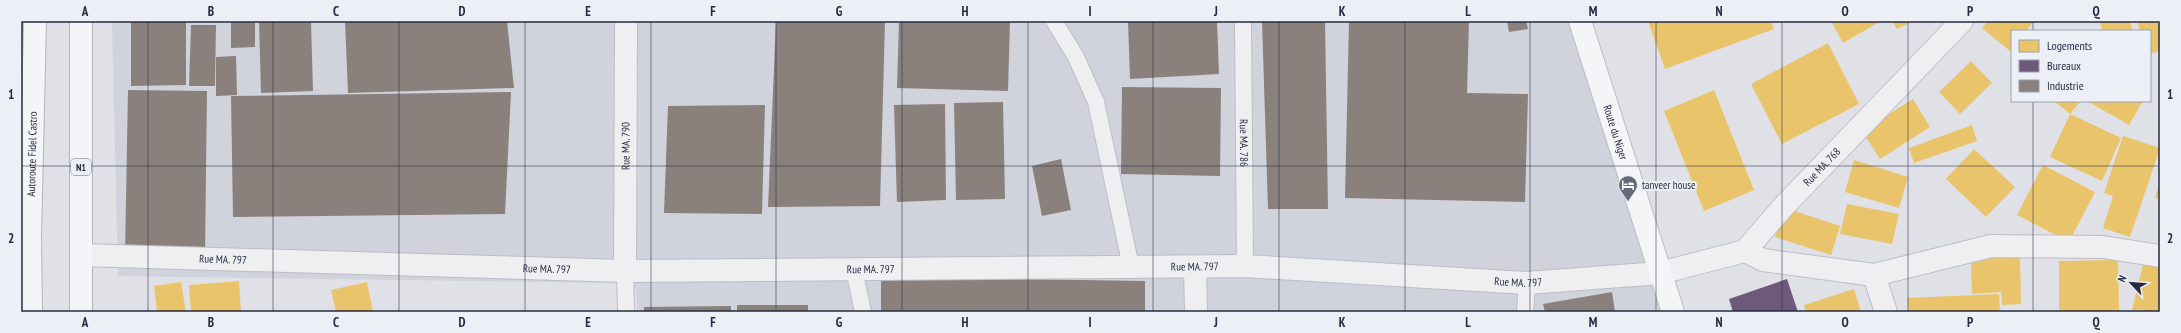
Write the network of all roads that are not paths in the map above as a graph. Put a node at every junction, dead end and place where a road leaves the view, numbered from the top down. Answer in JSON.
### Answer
{"nodes":[{"id":1,"x":35,"y":21,"type":"edge"},
{"id":2,"x":81,"y":21,"type":"edge"},
{"id":3,"x":626,"y":21,"type":"edge"},
{"id":4,"x":1054,"y":21,"type":"edge"},
{"id":5,"x":1243,"y":21,"type":"edge"},
{"id":6,"x":1580,"y":21,"type":"edge"},
{"id":7,"x":1962,"y":21,"type":"edge"},
{"id":8,"x":1745,"y":251,"type":"junction"},
{"id":9,"x":81,"y":255,"type":"junction"},
{"id":10,"x":2160,"y":256,"type":"edge"},
{"id":11,"x":1245,"y":266,"type":"junction"},
{"id":12,"x":1195,"y":267,"type":"junction"},
{"id":13,"x":1131,"y":268,"type":"junction"},
{"id":14,"x":854,"y":269,"type":"junction"},
{"id":15,"x":625,"y":271,"type":"junction"},
{"id":16,"x":1660,"y":273,"type":"junction"},
{"id":17,"x":1874,"y":275,"type":"junction"},
{"id":18,"x":1527,"y":283,"type":"junction"},
{"id":19,"x":31,"y":312,"type":"edge"},
{"id":20,"x":81,"y":312,"type":"edge"},
{"id":21,"x":626,"y":312,"type":"edge"},
{"id":22,"x":863,"y":312,"type":"edge"},
{"id":23,"x":1196,"y":312,"type":"edge"},
{"id":24,"x":1525,"y":312,"type":"edge"},
{"id":25,"x":1673,"y":312,"type":"edge"},
{"id":26,"x":1886,"y":312,"type":"edge"}],
"edges":[{"from":1,"to":19,"type":"main road","name":"Autoroute Fidel Castro"},
{"from":2,"to":9,"type":"main road","number":"N1"},
{"from":3,"to":15,"type":"street","name":"Rue MA. 790"},
{"from":4,"to":13,"type":"lane"},
{"from":5,"to":11,"type":"lane","name":"Rue MA. 786"},
{"from":6,"to":16,"type":"main road","name":"Route du Niger"},
{"from":7,"to":8,"type":"street","name":"Rue MA. 768"},
{"from":8,"to":16,"type":"street"},
{"from":8,"to":17,"type":"street"},
{"from":9,"to":15,"type":"street","name":"Rue MA. 797"},
{"from":9,"to":20,"type":"main road","number":"N1"},
{"from":10,"to":17,"type":"street"},
{"from":11,"to":12,"type":"street","name":"Rue MA. 797"},
{"from":11,"to":18,"type":"street","name":"Rue MA. 797"},
{"from":12,"to":13,"type":"street","name":"Rue MA. 797"},
{"from":12,"to":23,"type":"street"},
{"from":13,"to":14,"type":"street","name":"Rue MA. 797"},
{"from":14,"to":15,"type":"street","name":"Rue MA. 797"},
{"from":14,"to":22,"type":"lane"},
{"from":15,"to":21,"type":"lane"},
{"from":16,"to":18,"type":"street","name":"Rue MA. 797"},
{"from":16,"to":25,"type":"main road","name":"Route du Niger"},
{"from":17,"to":26,"type":"street"},
{"from":18,"to":24,"type":"lane"}]}
